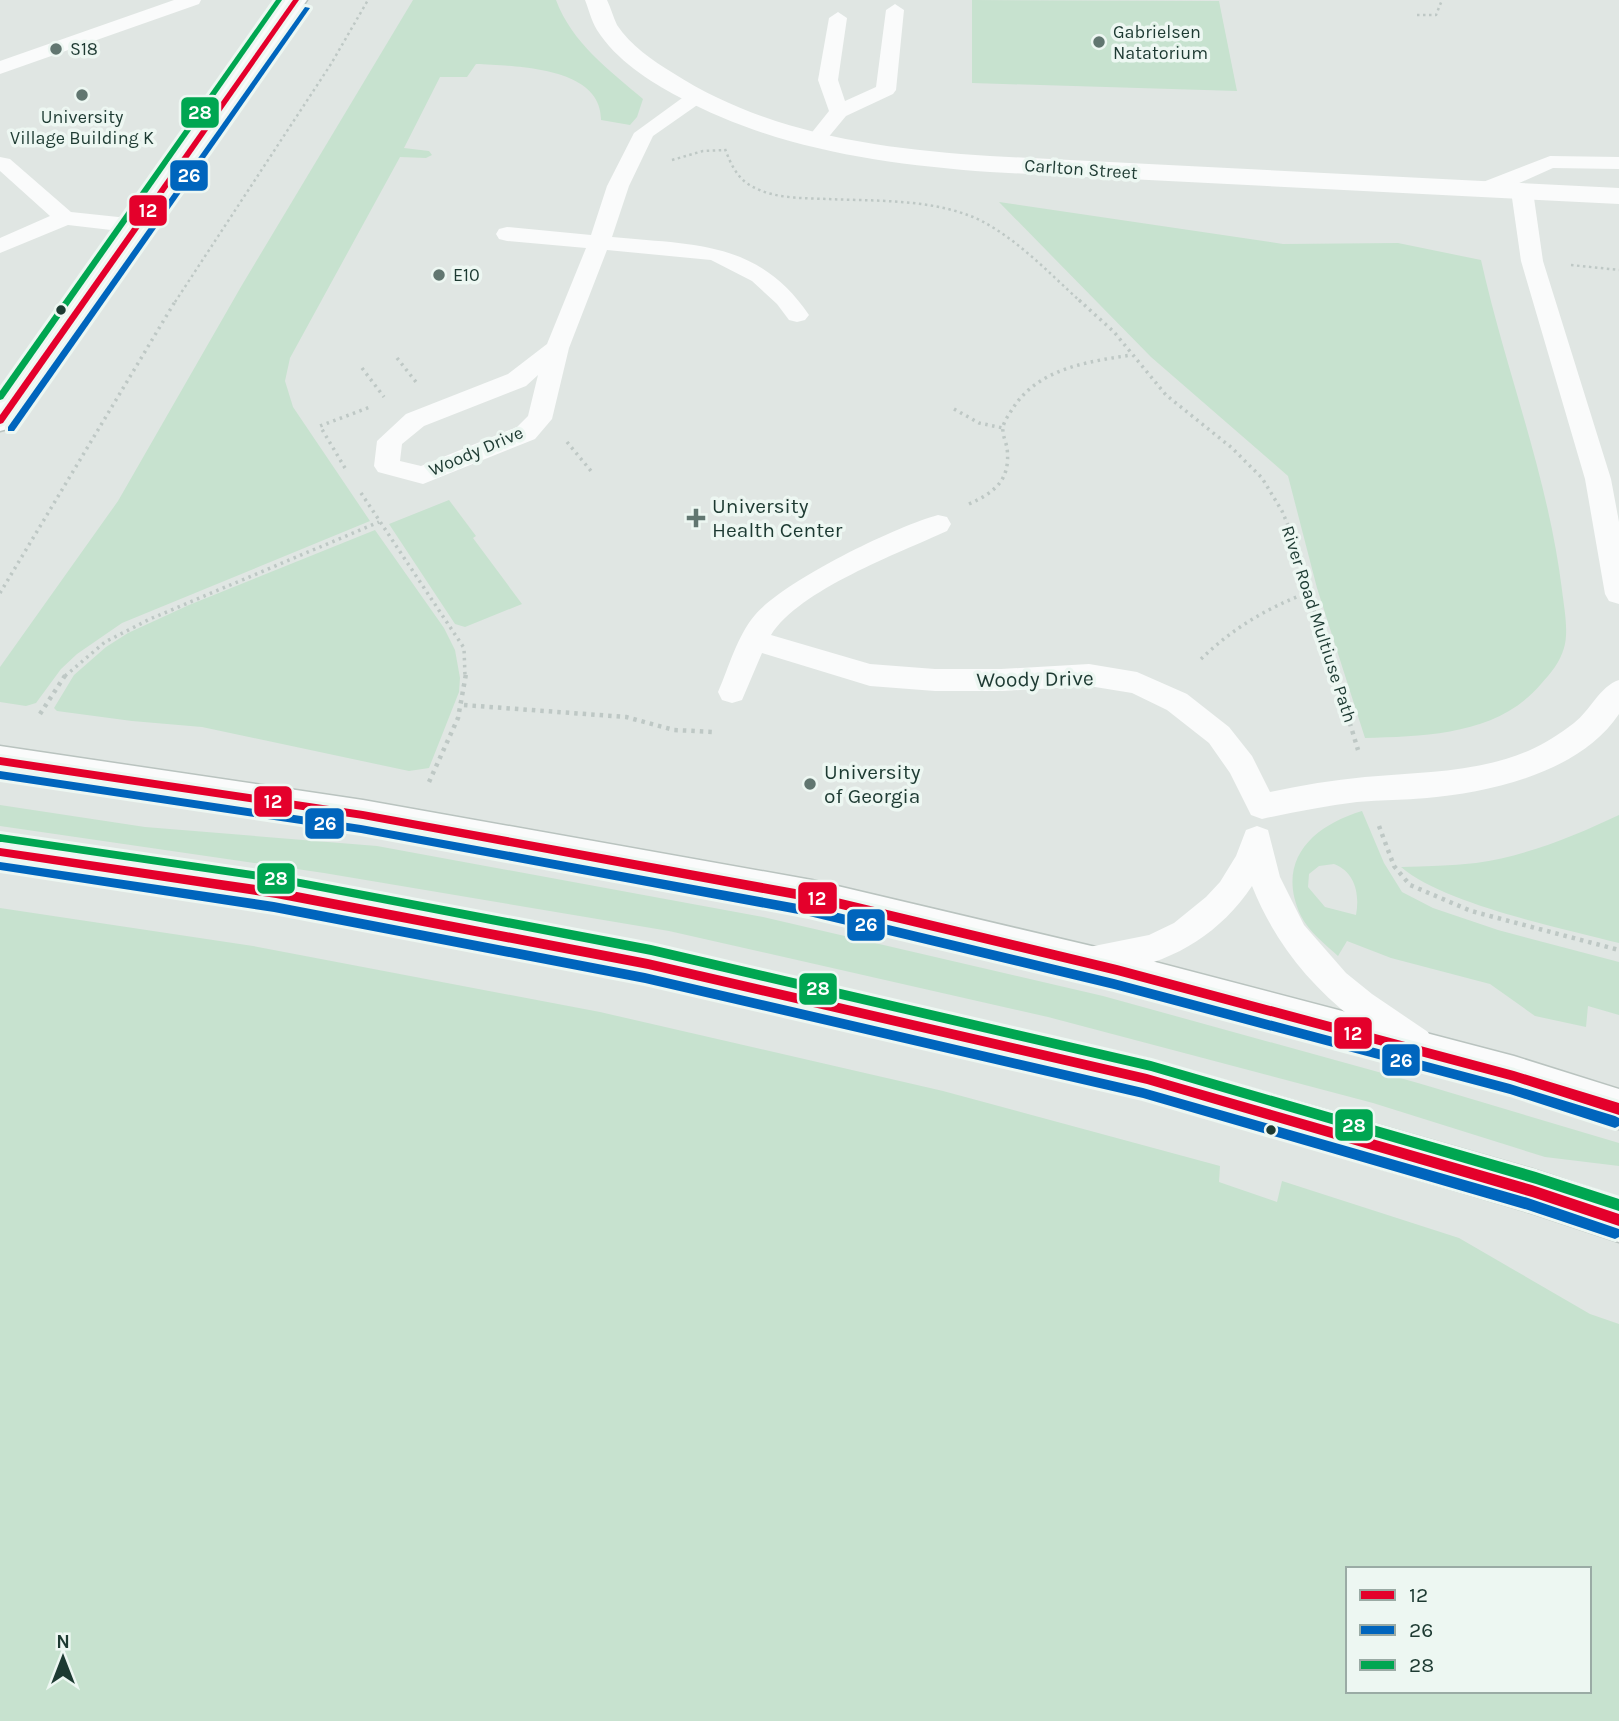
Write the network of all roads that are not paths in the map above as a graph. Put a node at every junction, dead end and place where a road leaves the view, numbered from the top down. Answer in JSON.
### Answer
{"nodes":[{"id":1,"x":192,"y":0,"type":"edge"},
{"id":2,"x":296,"y":0,"type":"edge"},
{"id":3,"x":596,"y":0,"type":"edge"},
{"id":4,"x":895,"y":10,"type":"dead end"},
{"id":5,"x":838,"y":18,"type":"dead end"},
{"id":6,"x":0,"y":68,"type":"edge"},
{"id":7,"x":696,"y":97,"type":"junction"},
{"id":8,"x":839,"y":112,"type":"junction"},
{"id":9,"x":815,"y":141,"type":"junction"},
{"id":10,"x":1619,"y":163,"type":"edge"},
{"id":11,"x":0,"y":164,"type":"edge"},
{"id":12,"x":1487,"y":189,"type":"junction"},
{"id":13,"x":1522,"y":191,"type":"junction"},
{"id":14,"x":1619,"y":196,"type":"edge"},
{"id":15,"x":65,"y":218,"type":"junction"},
{"id":16,"x":137,"y":226,"type":"junction"},
{"id":17,"x":507,"y":234,"type":"dead end"},
{"id":18,"x":600,"y":242,"type":"junction"},
{"id":19,"x":0,"y":246,"type":"edge"},
{"id":20,"x":797,"y":315,"type":"dead end"},
{"id":21,"x":557,"y":348,"type":"junction"},
{"id":22,"x":0,"y":421,"type":"edge"},
{"id":23,"x":938,"y":524,"type":"road end"},
{"id":24,"x":1619,"y":594,"type":"edge"},
{"id":25,"x":756,"y":641,"type":"junction"},
{"id":26,"x":1619,"y":691,"type":"edge"},
{"id":27,"x":732,"y":692,"type":"dead end"},
{"id":28,"x":0,"y":761,"type":"edge"},
{"id":29,"x":1262,"y":806,"type":"junction"},
{"id":30,"x":1257,"y":843,"type":"junction"},
{"id":31,"x":0,"y":852,"type":"edge"},
{"id":32,"x":1080,"y":961,"type":"junction"},
{"id":33,"x":1434,"y":1055,"type":"junction"},
{"id":34,"x":1619,"y":1109,"type":"edge"},
{"id":35,"x":1619,"y":1220,"type":"edge"}],
"edges":[{"from":1,"to":6,"type":"lane"},
{"from":2,"to":16,"type":"main road"},
{"from":3,"to":7,"type":"main road","name":"Carlton Street"},
{"from":4,"to":8,"type":"lane"},
{"from":5,"to":8,"type":"lane"},
{"from":7,"to":9,"type":"main road","name":"Carlton Street"},
{"from":7,"to":18,"type":"lane","name":"Woody Drive"},
{"from":8,"to":9,"type":"lane"},
{"from":9,"to":12,"type":"main road","name":"Carlton Street"},
{"from":10,"to":12,"type":"lane"},
{"from":11,"to":15,"type":"lane"},
{"from":12,"to":13,"type":"main road","name":"Carlton Street"},
{"from":13,"to":14,"type":"main road","name":"Carlton Street"},
{"from":13,"to":24,"type":"lane"},
{"from":15,"to":16,"type":"lane"},
{"from":15,"to":19,"type":"lane"},
{"from":16,"to":22,"type":"main road"},
{"from":17,"to":18,"type":"lane"},
{"from":18,"to":20,"type":"lane"},
{"from":18,"to":21,"type":"lane","name":"Woody Drive"},
{"from":21,"to":21,"type":"lane","name":"Woody Drive"},
{"from":23,"to":25,"type":"lane"},
{"from":25,"to":27,"type":"lane"},
{"from":25,"to":29,"type":"lane","name":"Woody Drive"},
{"from":26,"to":29,"type":"lane"},
{"from":28,"to":32,"type":"main road"},
{"from":29,"to":30,"type":"lane"},
{"from":30,"to":32,"type":"lane"},
{"from":30,"to":33,"type":"lane"},
{"from":31,"to":35,"type":"main road"},
{"from":32,"to":33,"type":"main road"},
{"from":33,"to":34,"type":"main road"}]}
